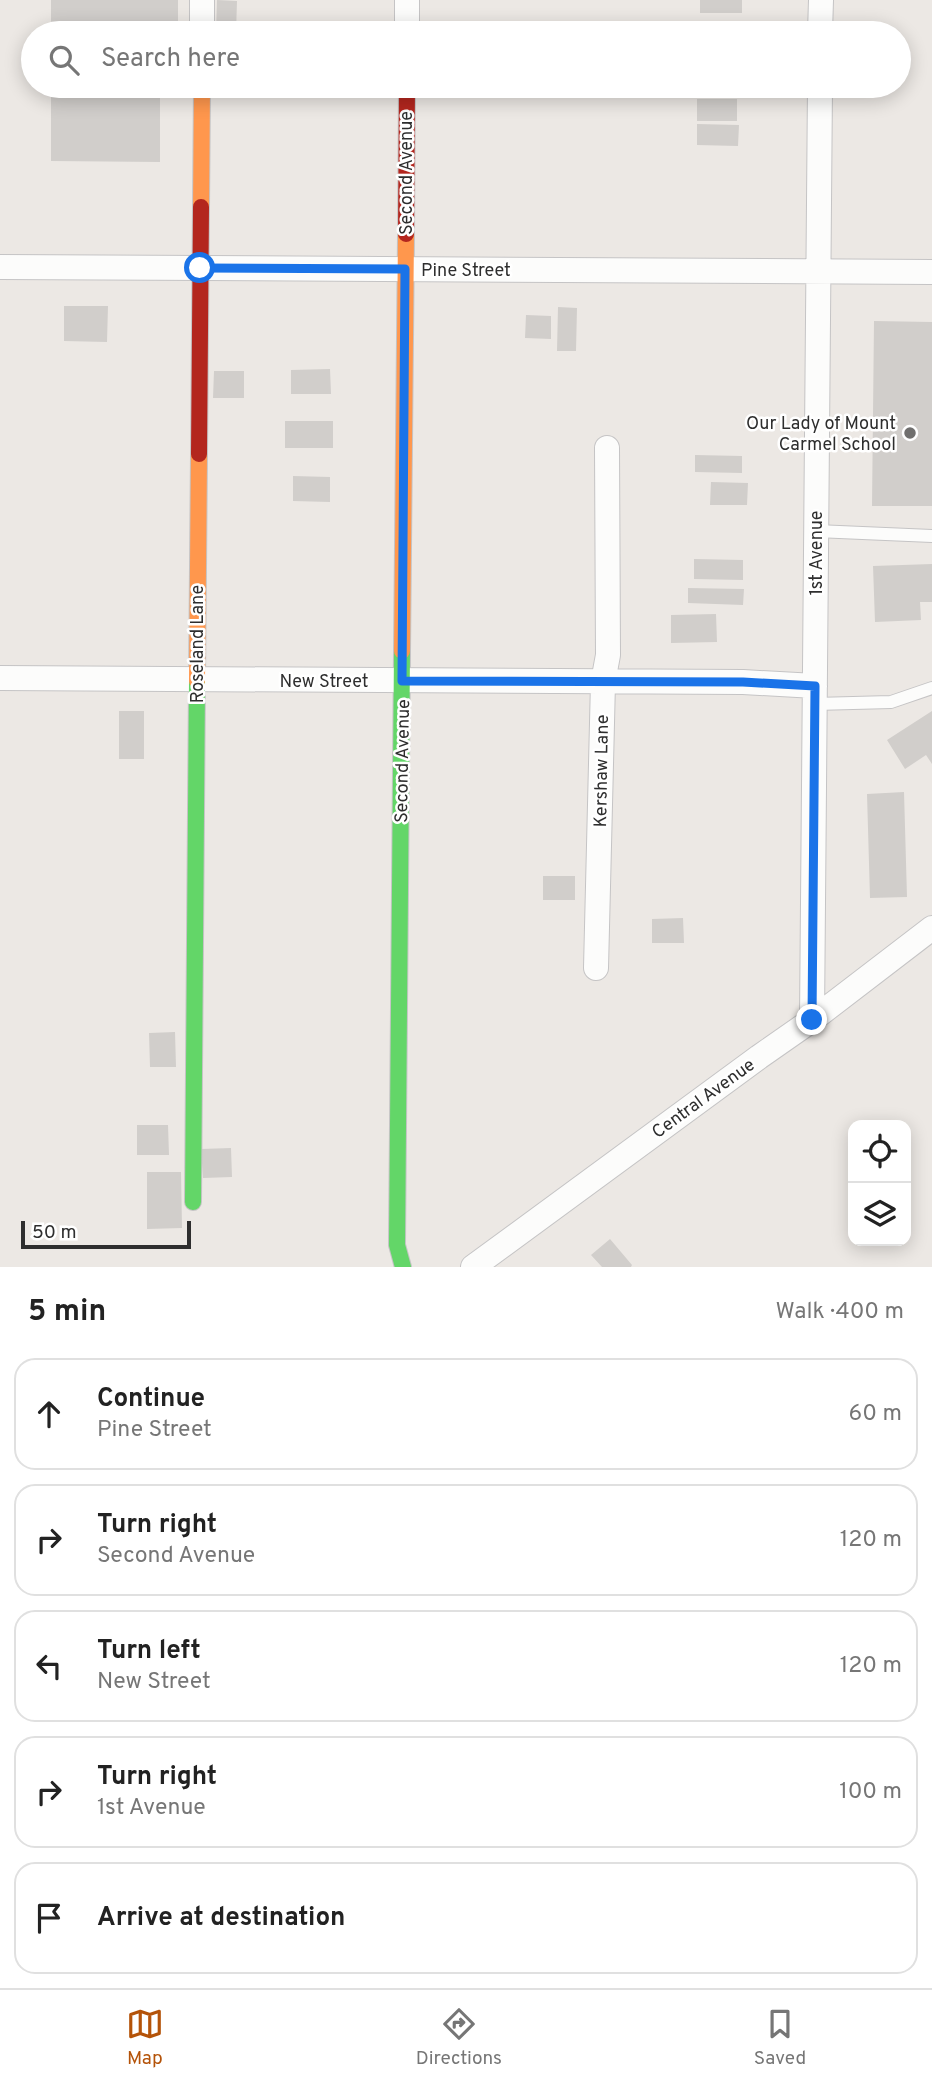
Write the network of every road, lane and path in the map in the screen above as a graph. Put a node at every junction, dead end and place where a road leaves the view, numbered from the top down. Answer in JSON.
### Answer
{"nodes":[{"id":1,"x":202,"y":0,"type":"edge"},
{"id":2,"x":407,"y":0,"type":"edge"},
{"id":3,"x":821,"y":0,"type":"edge"},
{"id":4,"x":202,"y":21,"type":"edge"},
{"id":5,"x":407,"y":21,"type":"edge"},
{"id":6,"x":820,"y":21,"type":"edge"},
{"id":7,"x":202,"y":98,"type":"edge"},
{"id":8,"x":407,"y":98,"type":"edge"},
{"id":9,"x":820,"y":98,"type":"edge"},
{"id":10,"x":0,"y":267,"type":"edge"},
{"id":11,"x":200,"y":268,"type":"junction"},
{"id":12,"x":405,"y":269,"type":"junction"},
{"id":13,"x":818,"y":272,"type":"junction"},
{"id":14,"x":932,"y":272,"type":"edge"},
{"id":15,"x":607,"y":448,"type":"dead end"},
{"id":16,"x":816,"y":531,"type":"junction"},
{"id":17,"x":932,"y":536,"type":"edge"},
{"id":18,"x":0,"y":678,"type":"edge"},
{"id":19,"x":197,"y":680,"type":"junction"},
{"id":20,"x":402,"y":681,"type":"junction"},
{"id":21,"x":603,"y":682,"type":"junction"},
{"id":22,"x":932,"y":688,"type":"edge"},
{"id":23,"x":815,"y":695,"type":"junction"},
{"id":24,"x":932,"y":928,"type":"edge"},
{"id":25,"x":596,"y":968,"type":"dead end"},
{"id":26,"x":812,"y":1020,"type":"junction"},
{"id":27,"x":193,"y":1202,"type":"dead end"},
{"id":28,"x":402,"y":1267,"type":"edge"},
{"id":29,"x":473,"y":1267,"type":"edge"}],
"edges":[{"from":1,"to":4,"type":"street"},
{"from":2,"to":5,"type":"street"},
{"from":3,"to":6,"type":"street"},
{"from":7,"to":11,"type":"street","name":"Roseland Lane"},
{"from":8,"to":12,"type":"street","name":"Second Avenue"},
{"from":9,"to":13,"type":"street","name":"1st Avenue"},
{"from":10,"to":11,"type":"street","name":"Pine Street"},
{"from":11,"to":12,"type":"street","name":"Pine Street"},
{"from":11,"to":19,"type":"street","name":"Roseland Lane"},
{"from":12,"to":13,"type":"street","name":"Pine Street"},
{"from":12,"to":20,"type":"street","name":"Second Avenue"},
{"from":13,"to":14,"type":"street","name":"Pine Street"},
{"from":13,"to":16,"type":"street","name":"1st Avenue"},
{"from":15,"to":21,"type":"street","name":"Kershaw Lane"},
{"from":16,"to":17,"type":"lane"},
{"from":16,"to":23,"type":"street","name":"1st Avenue"},
{"from":18,"to":19,"type":"street","name":"New Street"},
{"from":19,"to":20,"type":"street","name":"New Street"},
{"from":19,"to":27,"type":"street","name":"Roseland Lane"},
{"from":20,"to":21,"type":"street","name":"New Street"},
{"from":20,"to":28,"type":"street","name":"Second Avenue"},
{"from":21,"to":23,"type":"street","name":"New Street"},
{"from":21,"to":25,"type":"street","name":"Kershaw Lane"},
{"from":22,"to":23,"type":"lane"},
{"from":23,"to":26,"type":"street","name":"1st Avenue"},
{"from":24,"to":26,"type":"street","name":"Central Avenue"},
{"from":26,"to":29,"type":"street","name":"Central Avenue"}]}
